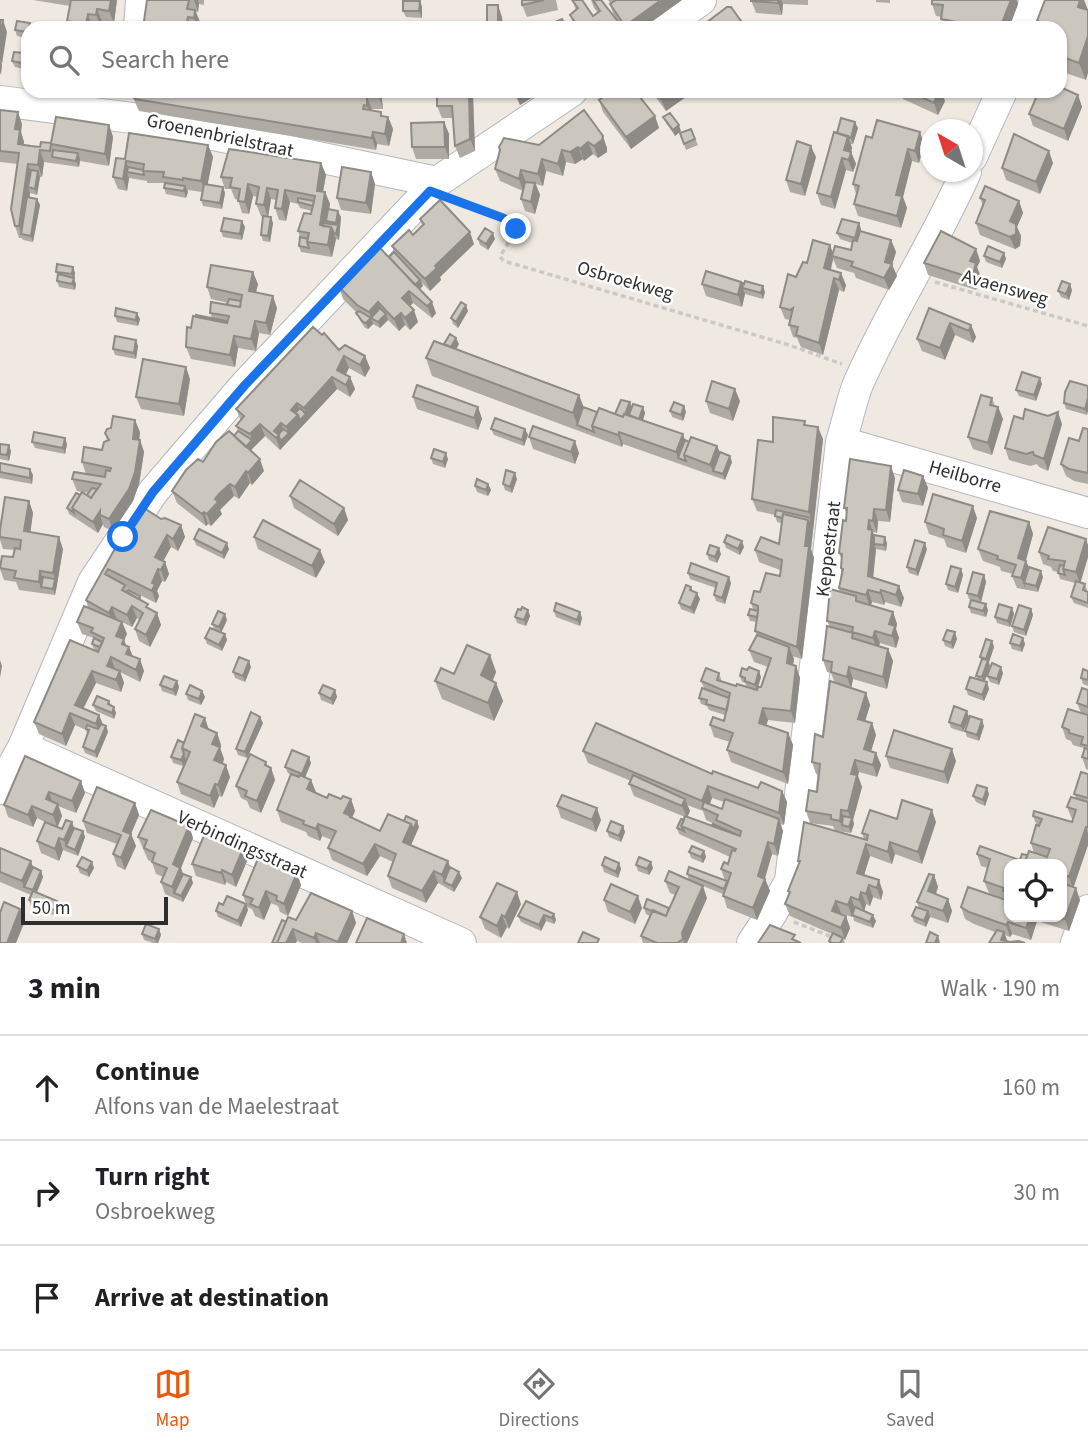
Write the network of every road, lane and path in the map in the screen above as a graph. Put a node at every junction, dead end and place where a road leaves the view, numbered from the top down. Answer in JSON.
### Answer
{"nodes":[{"id":1,"x":141,"y":0,"type":"edge"},
{"id":2,"x":701,"y":0,"type":"edge"},
{"id":3,"x":1035,"y":0,"type":"edge"},
{"id":4,"x":140,"y":21,"type":"edge"},
{"id":5,"x":672,"y":21,"type":"edge"},
{"id":6,"x":1028,"y":21,"type":"edge"},
{"id":7,"x":562,"y":98,"type":"edge"},
{"id":8,"x":999,"y":98,"type":"edge"},
{"id":9,"x":0,"y":101,"type":"edge"},
{"id":10,"x":133,"y":104,"type":"edge"},
{"id":11,"x":983,"y":133,"type":"edge"},
{"id":12,"x":961,"y":182,"type":"edge"},
{"id":13,"x":433,"y":187,"type":"junction"},
{"id":14,"x":914,"y":276,"type":"junction"},
{"id":15,"x":1088,"y":327,"type":"edge"},
{"id":16,"x":864,"y":372,"type":"junction"},
{"id":17,"x":841,"y":442,"type":"junction"},
{"id":18,"x":1088,"y":513,"type":"edge"},
{"id":19,"x":23,"y":747,"type":"junction"},
{"id":20,"x":0,"y":789,"type":"edge"},
{"id":21,"x":1088,"y":910,"type":"edge"},
{"id":22,"x":772,"y":913,"type":"junction"},
{"id":23,"x":834,"y":938,"type":"edge"},
{"id":24,"x":461,"y":943,"type":"edge"},
{"id":25,"x":752,"y":943,"type":"edge"},
{"id":26,"x":1076,"y":943,"type":"edge"}],
"edges":[{"from":1,"to":4,"type":"street"},
{"from":2,"to":5,"type":"street"},
{"from":3,"to":6,"type":"street"},
{"from":7,"to":13,"type":"street"},
{"from":8,"to":11,"type":"street"},
{"from":9,"to":10,"type":"street","name":"Groenenbrielstraat"},
{"from":10,"to":13,"type":"street","name":"Groenenbrielstraat"},
{"from":12,"to":14,"type":"street","name":"Keppestraat"},
{"from":13,"to":16,"type":"path","name":"Osbroekweg"},
{"from":13,"to":19,"type":"street"},
{"from":14,"to":15,"type":"path","name":"Avaensweg"},
{"from":14,"to":16,"type":"street","name":"Keppestraat"},
{"from":16,"to":17,"type":"street","name":"Keppestraat"},
{"from":17,"to":18,"type":"street","name":"Heilborre"},
{"from":17,"to":22,"type":"street","name":"Keppestraat"},
{"from":19,"to":20,"type":"street"},
{"from":19,"to":24,"type":"street","name":"Verbindingsstraat"},
{"from":21,"to":26,"type":"street"},
{"from":22,"to":23,"type":"path"},
{"from":22,"to":25,"type":"street","name":"Keppestraat"}]}
